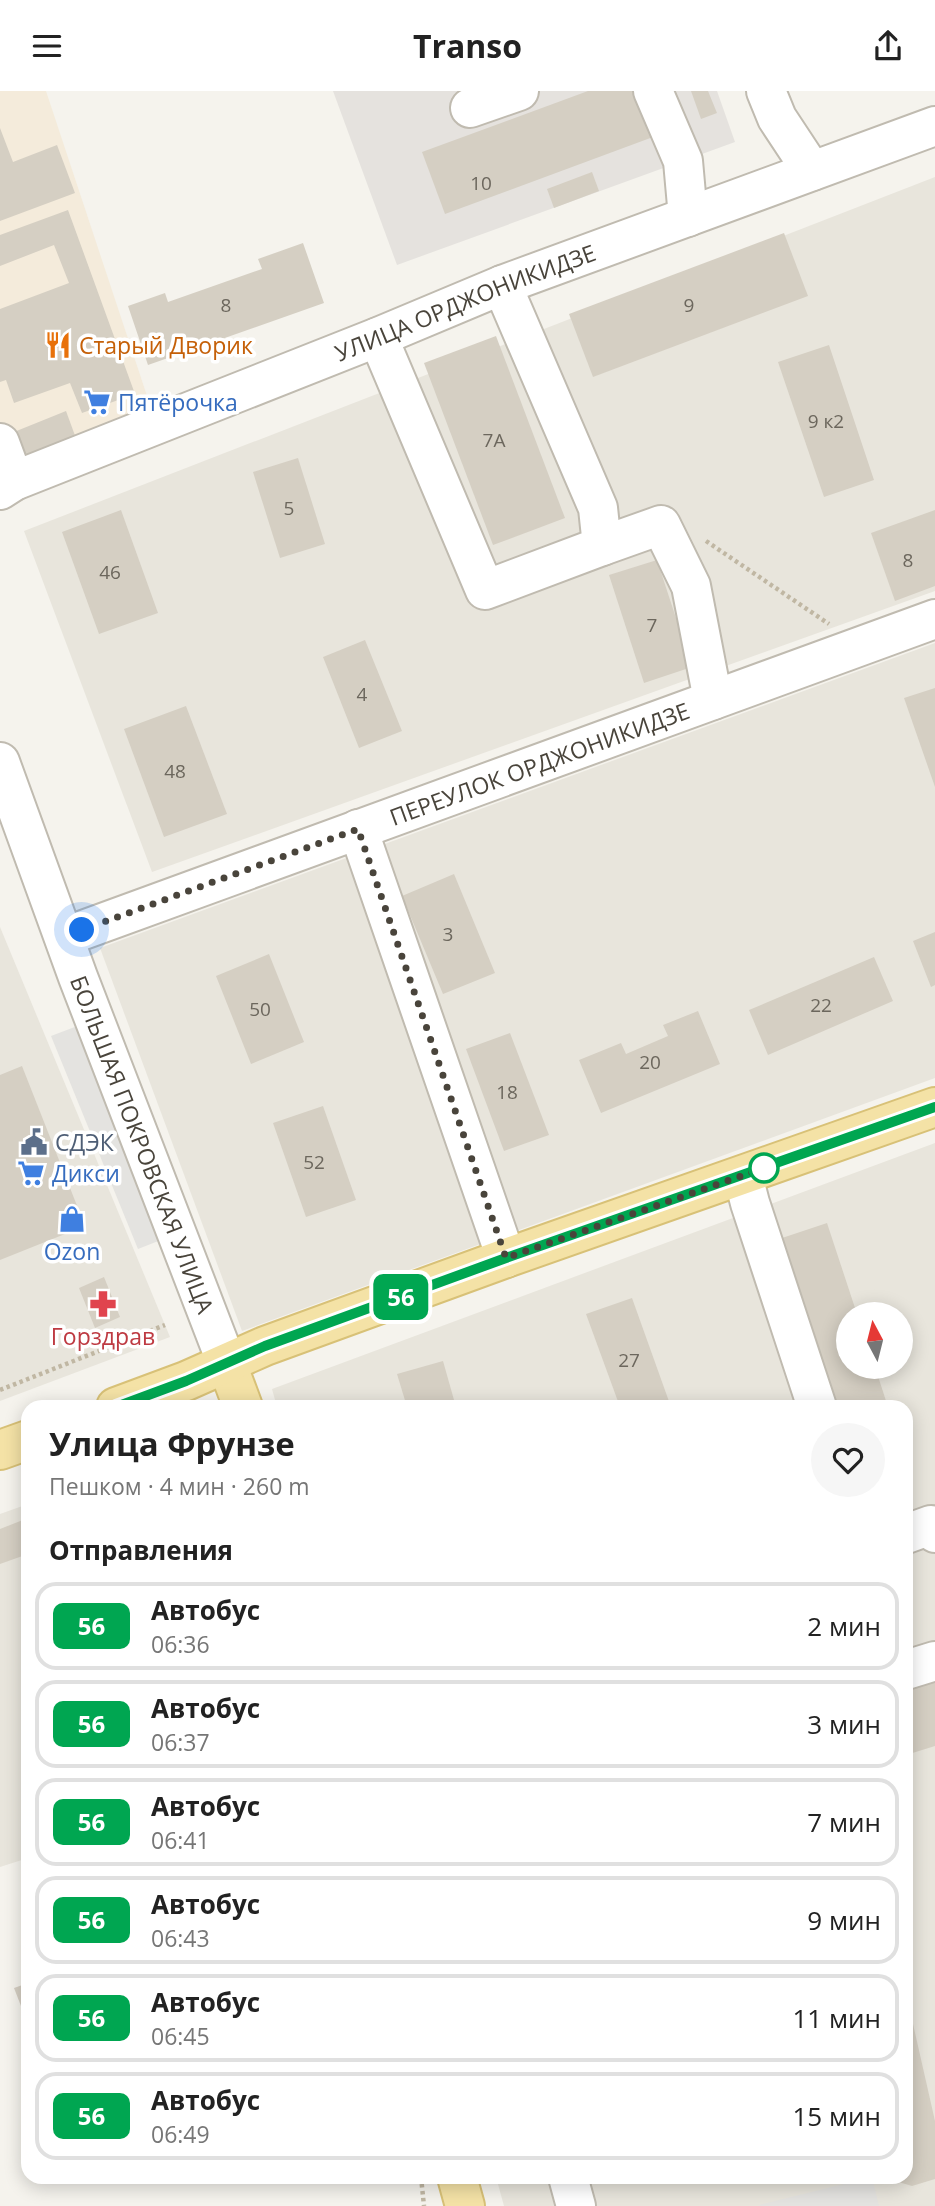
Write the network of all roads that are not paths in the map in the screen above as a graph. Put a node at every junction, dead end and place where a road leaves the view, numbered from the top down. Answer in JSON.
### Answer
{"nodes":[{"id":1,"x":519,"y":91,"type":"edge"},
{"id":2,"x":653,"y":91,"type":"edge"},
{"id":3,"x":766,"y":91,"type":"edge"},
{"id":4,"x":470,"y":108,"type":"dead end"},
{"id":5,"x":935,"y":126,"type":"edge"},
{"id":6,"x":813,"y":171,"type":"junction"},
{"id":7,"x":688,"y":217,"type":"junction"},
{"id":8,"x":502,"y":285,"type":"junction"},
{"id":9,"x":378,"y":337,"type":"junction"},
{"id":10,"x":0,"y":443,"type":"edge"},
{"id":11,"x":7,"y":485,"type":"edge"},
{"id":12,"x":602,"y":546,"type":"junction"},
{"id":13,"x":935,"y":619,"type":"edge"},
{"id":14,"x":713,"y":700,"type":"junction"},
{"id":15,"x":0,"y":762,"type":"edge"},
{"id":16,"x":358,"y":829,"type":"junction"},
{"id":17,"x":64,"y":937,"type":"junction"},
{"id":18,"x":935,"y":1107,"type":"edge"},
{"id":19,"x":743,"y":1176,"type":"junction"},
{"id":20,"x":506,"y":1258,"type":"junction"},
{"id":21,"x":227,"y":1364,"type":"junction"},
{"id":22,"x":134,"y":1400,"type":"edge"},
{"id":23,"x":240,"y":1400,"type":"edge"},
{"id":24,"x":815,"y":1400,"type":"edge"},
{"id":25,"x":21,"y":1442,"type":"edge"},
{"id":26,"x":0,"y":1450,"type":"edge"},
{"id":27,"x":913,"y":1531,"type":"edge"},
{"id":28,"x":935,"y":1533,"type":"edge"},
{"id":29,"x":935,"y":1661,"type":"edge"},
{"id":30,"x":913,"y":1668,"type":"edge"},
{"id":31,"x":459,"y":2184,"type":"edge"},
{"id":32,"x":570,"y":2184,"type":"edge"},
{"id":33,"x":465,"y":2206,"type":"edge"},
{"id":34,"x":576,"y":2206,"type":"edge"}],
"edges":[{"from":1,"to":4,"type":"street"},
{"from":2,"to":7,"type":"street"},
{"from":3,"to":6,"type":"street"},
{"from":5,"to":6,"type":"street","name":"УЛИЦА ОРДЖОНИКИДЗЕ"},
{"from":6,"to":7,"type":"street","name":"УЛИЦА ОРДЖОНИКИДЗЕ"},
{"from":7,"to":8,"type":"street","name":"УЛИЦА ОРДЖОНИКИДЗЕ"},
{"from":8,"to":9,"type":"street","name":"УЛИЦА ОРДЖОНИКИДЗЕ"},
{"from":8,"to":12,"type":"street"},
{"from":9,"to":11,"type":"street","name":"УЛИЦА ОРДЖОНИКИДЗЕ"},
{"from":9,"to":12,"type":"street"},
{"from":10,"to":11,"type":"street"},
{"from":12,"to":14,"type":"street"},
{"from":13,"to":14,"type":"street","name":"ПЕРЕУЛОК ОРДЖОНИКИДЗЕ"},
{"from":14,"to":16,"type":"street","name":"ПЕРЕУЛОК ОРДЖОНИКИДЗЕ"},
{"from":15,"to":17,"type":"street","name":"БОЛЬШАЯ ПОКРОВСКАЯ УЛИЦА"},
{"from":16,"to":17,"type":"street","name":"ПЕРЕУЛОК ОРДЖОНИКИДЗЕ"},
{"from":16,"to":20,"type":"street"},
{"from":17,"to":21,"type":"street","name":"БОЛЬШАЯ ПОКРОВСКАЯ УЛИЦА"},
{"from":18,"to":19,"type":"main road"},
{"from":19,"to":20,"type":"main road"},
{"from":19,"to":24,"type":"street"},
{"from":20,"to":21,"type":"main road"},
{"from":21,"to":22,"type":"main road"},
{"from":21,"to":23,"type":"main road","name":"БОЛЬШАЯ ПОКРОВСКАЯ УЛИЦА"},
{"from":25,"to":26,"type":"main road"},
{"from":27,"to":28,"type":"street"},
{"from":29,"to":30,"type":"street"},
{"from":31,"to":33,"type":"main road"},
{"from":32,"to":34,"type":"street"}]}
